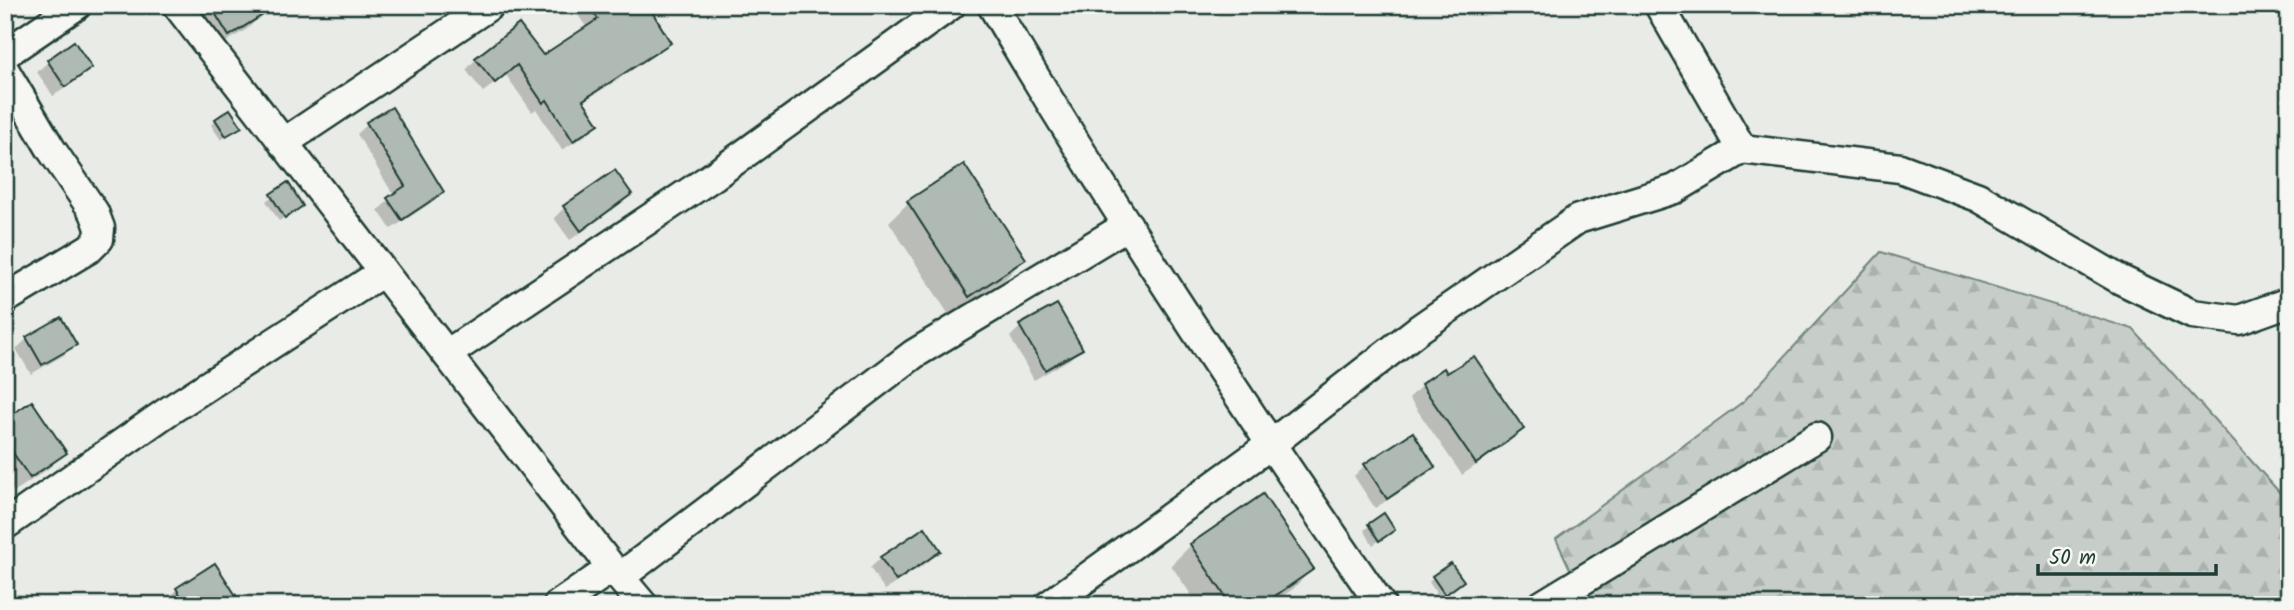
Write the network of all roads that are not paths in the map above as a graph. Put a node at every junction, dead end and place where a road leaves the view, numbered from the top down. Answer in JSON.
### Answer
{"nodes":[{"id":1,"x":78,"y":5,"type":"edge"},
{"id":2,"x":177,"y":5,"type":"edge"},
{"id":3,"x":490,"y":5,"type":"edge"},
{"id":4,"x":951,"y":5,"type":"edge"},
{"id":5,"x":992,"y":5,"type":"edge"},
{"id":6,"x":1659,"y":5,"type":"edge"},
{"id":7,"x":5,"y":54,"type":"edge"},
{"id":8,"x":5,"y":71,"type":"edge"},
{"id":9,"x":283,"y":143,"type":"junction"},
{"id":10,"x":1742,"y":149,"type":"junction"},
{"id":11,"x":1128,"y":225,"type":"junction"},
{"id":12,"x":383,"y":272,"type":"junction"},
{"id":13,"x":5,"y":299,"type":"edge"},
{"id":14,"x":2289,"y":302,"type":"edge"},
{"id":15,"x":447,"y":354,"type":"junction"},
{"id":16,"x":1817,"y":437,"type":"dead end"},
{"id":17,"x":1270,"y":445,"type":"junction"},
{"id":18,"x":5,"y":525,"type":"edge"},
{"id":19,"x":616,"y":573,"type":"junction"},
{"id":20,"x":558,"y":605,"type":"edge"},
{"id":21,"x":643,"y":605,"type":"edge"},
{"id":22,"x":1049,"y":605,"type":"edge"},
{"id":23,"x":1381,"y":605,"type":"edge"},
{"id":24,"x":1542,"y":605,"type":"edge"}],
"edges":[{"from":1,"to":7,"type":"street"},
{"from":2,"to":9,"type":"street"},
{"from":3,"to":9,"type":"street"},
{"from":4,"to":15,"type":"street"},
{"from":5,"to":11,"type":"street"},
{"from":6,"to":10,"type":"street"},
{"from":8,"to":13,"type":"street"},
{"from":9,"to":12,"type":"street"},
{"from":10,"to":14,"type":"street"},
{"from":10,"to":17,"type":"street"},
{"from":11,"to":17,"type":"street"},
{"from":11,"to":19,"type":"street"},
{"from":12,"to":15,"type":"street"},
{"from":12,"to":18,"type":"street"},
{"from":15,"to":19,"type":"street"},
{"from":16,"to":24,"type":"street"},
{"from":17,"to":22,"type":"street"},
{"from":17,"to":23,"type":"street"},
{"from":19,"to":20,"type":"street"},
{"from":19,"to":21,"type":"street"}]}
